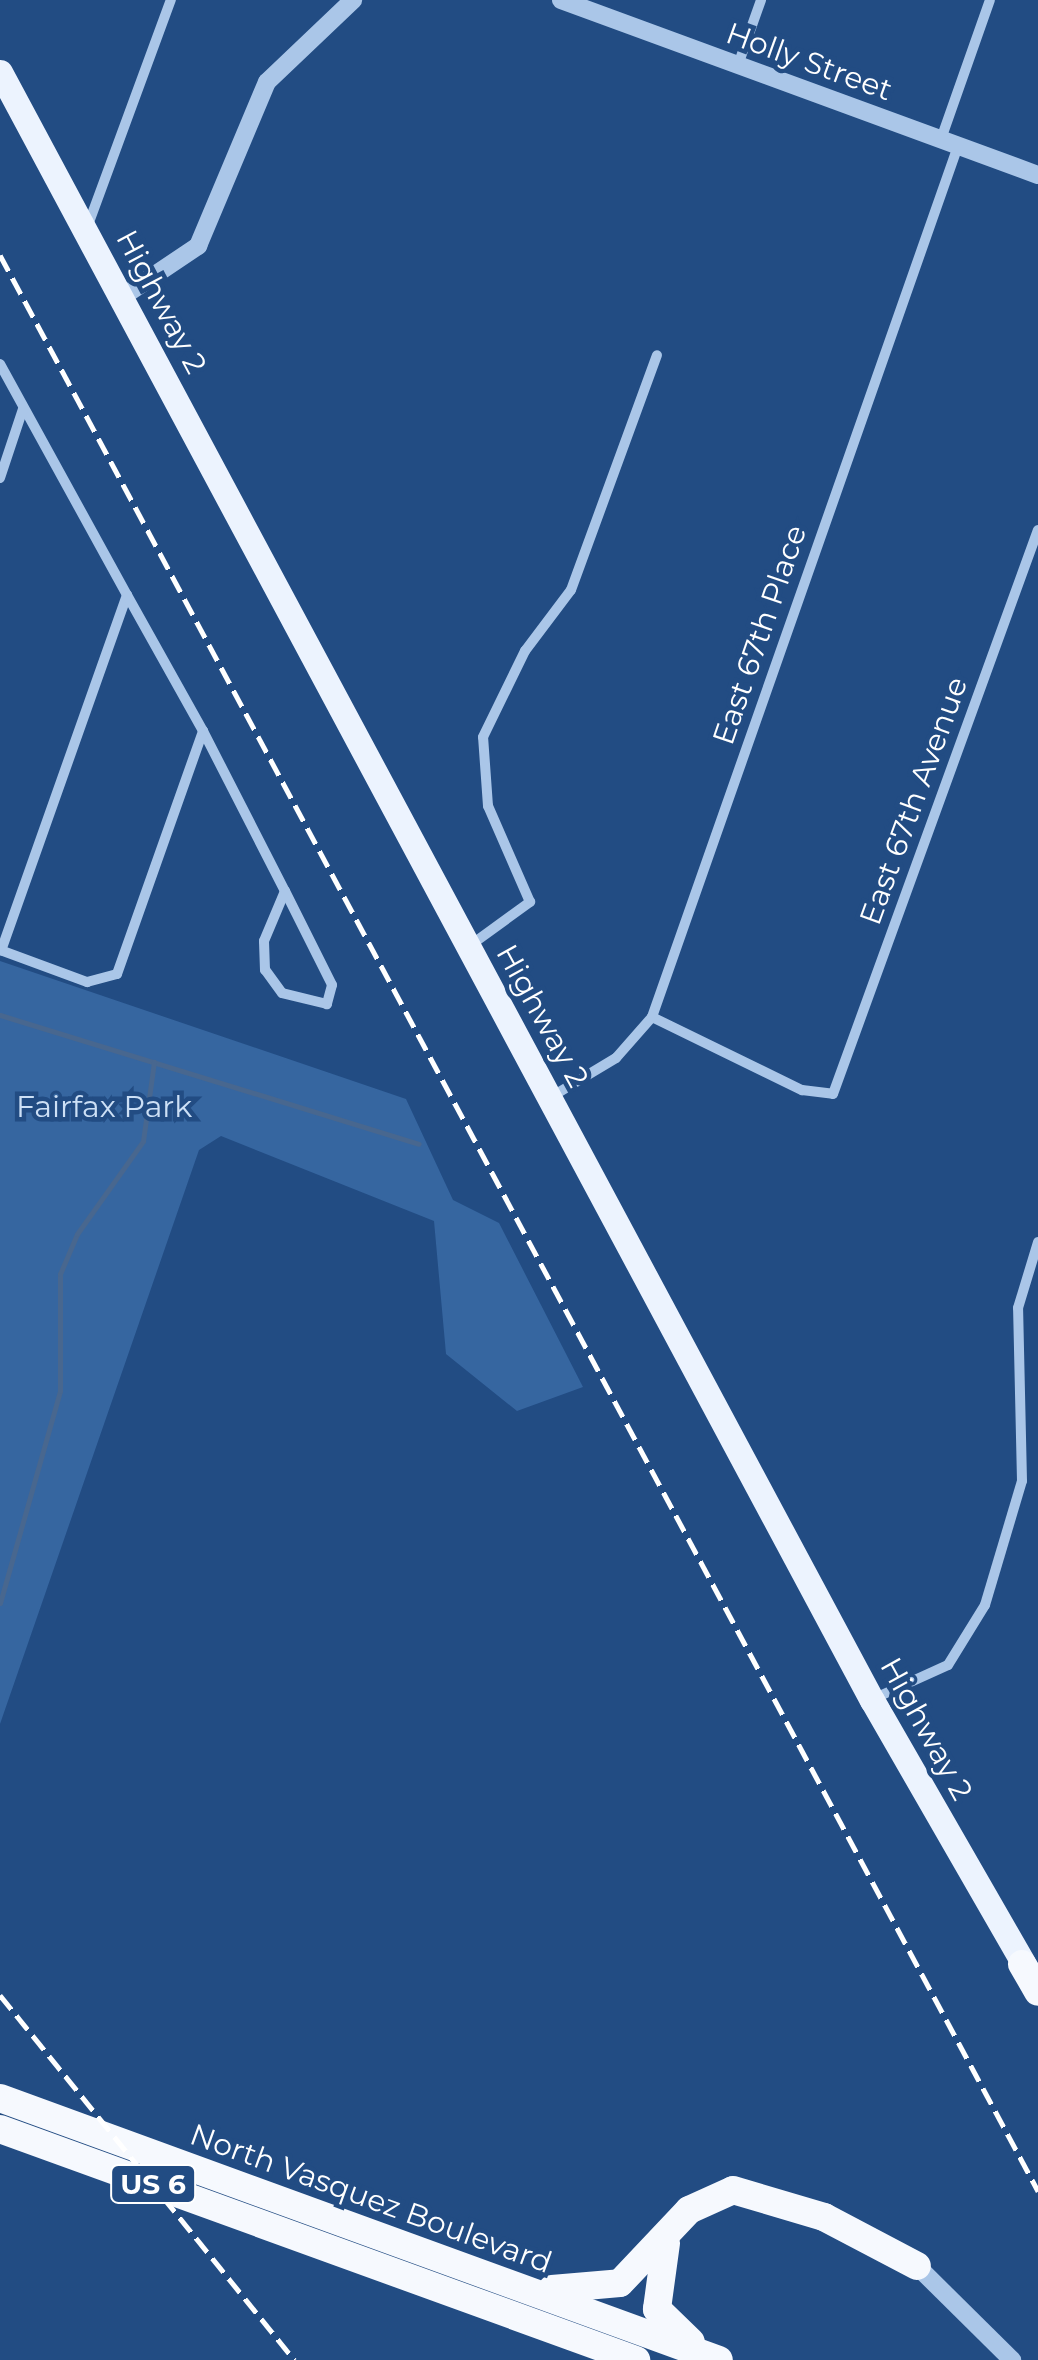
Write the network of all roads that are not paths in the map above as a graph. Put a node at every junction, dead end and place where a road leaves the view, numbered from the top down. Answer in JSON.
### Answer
{"nodes":[{"id":1,"x":171,"y":0,"type":"edge"},
{"id":2,"x":353,"y":0,"type":"edge"},
{"id":3,"x":561,"y":0,"type":"edge"},
{"id":4,"x":761,"y":0,"type":"edge"},
{"id":5,"x":990,"y":0,"type":"edge"},
{"id":6,"x":738,"y":65,"type":"junction"},
{"id":7,"x":0,"y":72,"type":"edge"},
{"id":8,"x":949,"y":142,"type":"junction"},
{"id":9,"x":1038,"y":175,"type":"edge"},
{"id":10,"x":86,"y":231,"type":"junction"},
{"id":11,"x":122,"y":296,"type":"junction"},
{"id":12,"x":657,"y":355,"type":"dead end"},
{"id":13,"x":0,"y":364,"type":"edge"},
{"id":14,"x":23,"y":408,"type":"junction"},
{"id":15,"x":0,"y":478,"type":"edge"},
{"id":16,"x":1038,"y":530,"type":"edge"},
{"id":17,"x":127,"y":594,"type":"junction"},
{"id":18,"x":203,"y":731,"type":"junction"},
{"id":19,"x":285,"y":891,"type":"junction"},
{"id":20,"x":467,"y":947,"type":"junction"},
{"id":21,"x":0,"y":950,"type":"edge"},
{"id":22,"x":652,"y":1017,"type":"junction"},
{"id":23,"x":550,"y":1098,"type":"junction"},
{"id":24,"x":1038,"y":1242,"type":"edge"},
{"id":25,"x":872,"y":1700,"type":"junction"},
{"id":26,"x":1034,"y":1980,"type":"edge"},
{"id":27,"x":0,"y":2098,"type":"edge"},
{"id":28,"x":0,"y":2129,"type":"edge"},
{"id":29,"x":671,"y":2228,"type":"junction"},
{"id":30,"x":917,"y":2266,"type":"joint"},
{"id":31,"x":482,"y":2274,"type":"junction"},
{"id":32,"x":636,"y":2360,"type":"edge"},
{"id":33,"x":721,"y":2360,"type":"edge"},
{"id":34,"x":1012,"y":2360,"type":"edge"}],
"edges":[{"from":1,"to":10,"type":"street"},
{"from":2,"to":11,"type":"street"},
{"from":3,"to":6,"type":"street","name":"Holly Street"},
{"from":4,"to":6,"type":"street"},
{"from":5,"to":8,"type":"street","name":"East 67th Place"},
{"from":6,"to":8,"type":"street","name":"Holly Street"},
{"from":7,"to":10,"type":"main road","name":"Highway 2"},
{"from":8,"to":9,"type":"street","name":"Holly Street"},
{"from":8,"to":22,"type":"street","name":"East 67th Place"},
{"from":10,"to":11,"type":"main road","name":"Highway 2"},
{"from":11,"to":20,"type":"main road","name":"Highway 2"},
{"from":12,"to":20,"type":"street"},
{"from":13,"to":14,"type":"street"},
{"from":14,"to":15,"type":"street"},
{"from":14,"to":17,"type":"street"},
{"from":16,"to":22,"type":"street","name":"East 67th Avenue"},
{"from":17,"to":18,"type":"street"},
{"from":17,"to":21,"type":"street"},
{"from":18,"to":19,"type":"street"},
{"from":18,"to":21,"type":"street"},
{"from":19,"to":19,"type":"street"},
{"from":20,"to":23,"type":"main road","name":"Highway 2"},
{"from":22,"to":23,"type":"street","name":"East 67th Place"},
{"from":23,"to":25,"type":"main road","name":"Highway 2"},
{"from":24,"to":25,"type":"street"},
{"from":25,"to":26,"type":"main road","name":"Highway 2"},
{"from":27,"to":31,"type":"highway","name":"North Vasquez Boulevard","number":"US 6"},
{"from":28,"to":32,"type":"highway","name":"North Vasquez Boulevard","number":"US 6"},
{"from":29,"to":30,"type":"highway"},
{"from":29,"to":31,"type":"highway"},
{"from":29,"to":33,"type":"highway"},
{"from":30,"to":34,"type":"street"},
{"from":31,"to":33,"type":"highway","name":"North Vasquez Boulevard","number":"US 6"}]}
